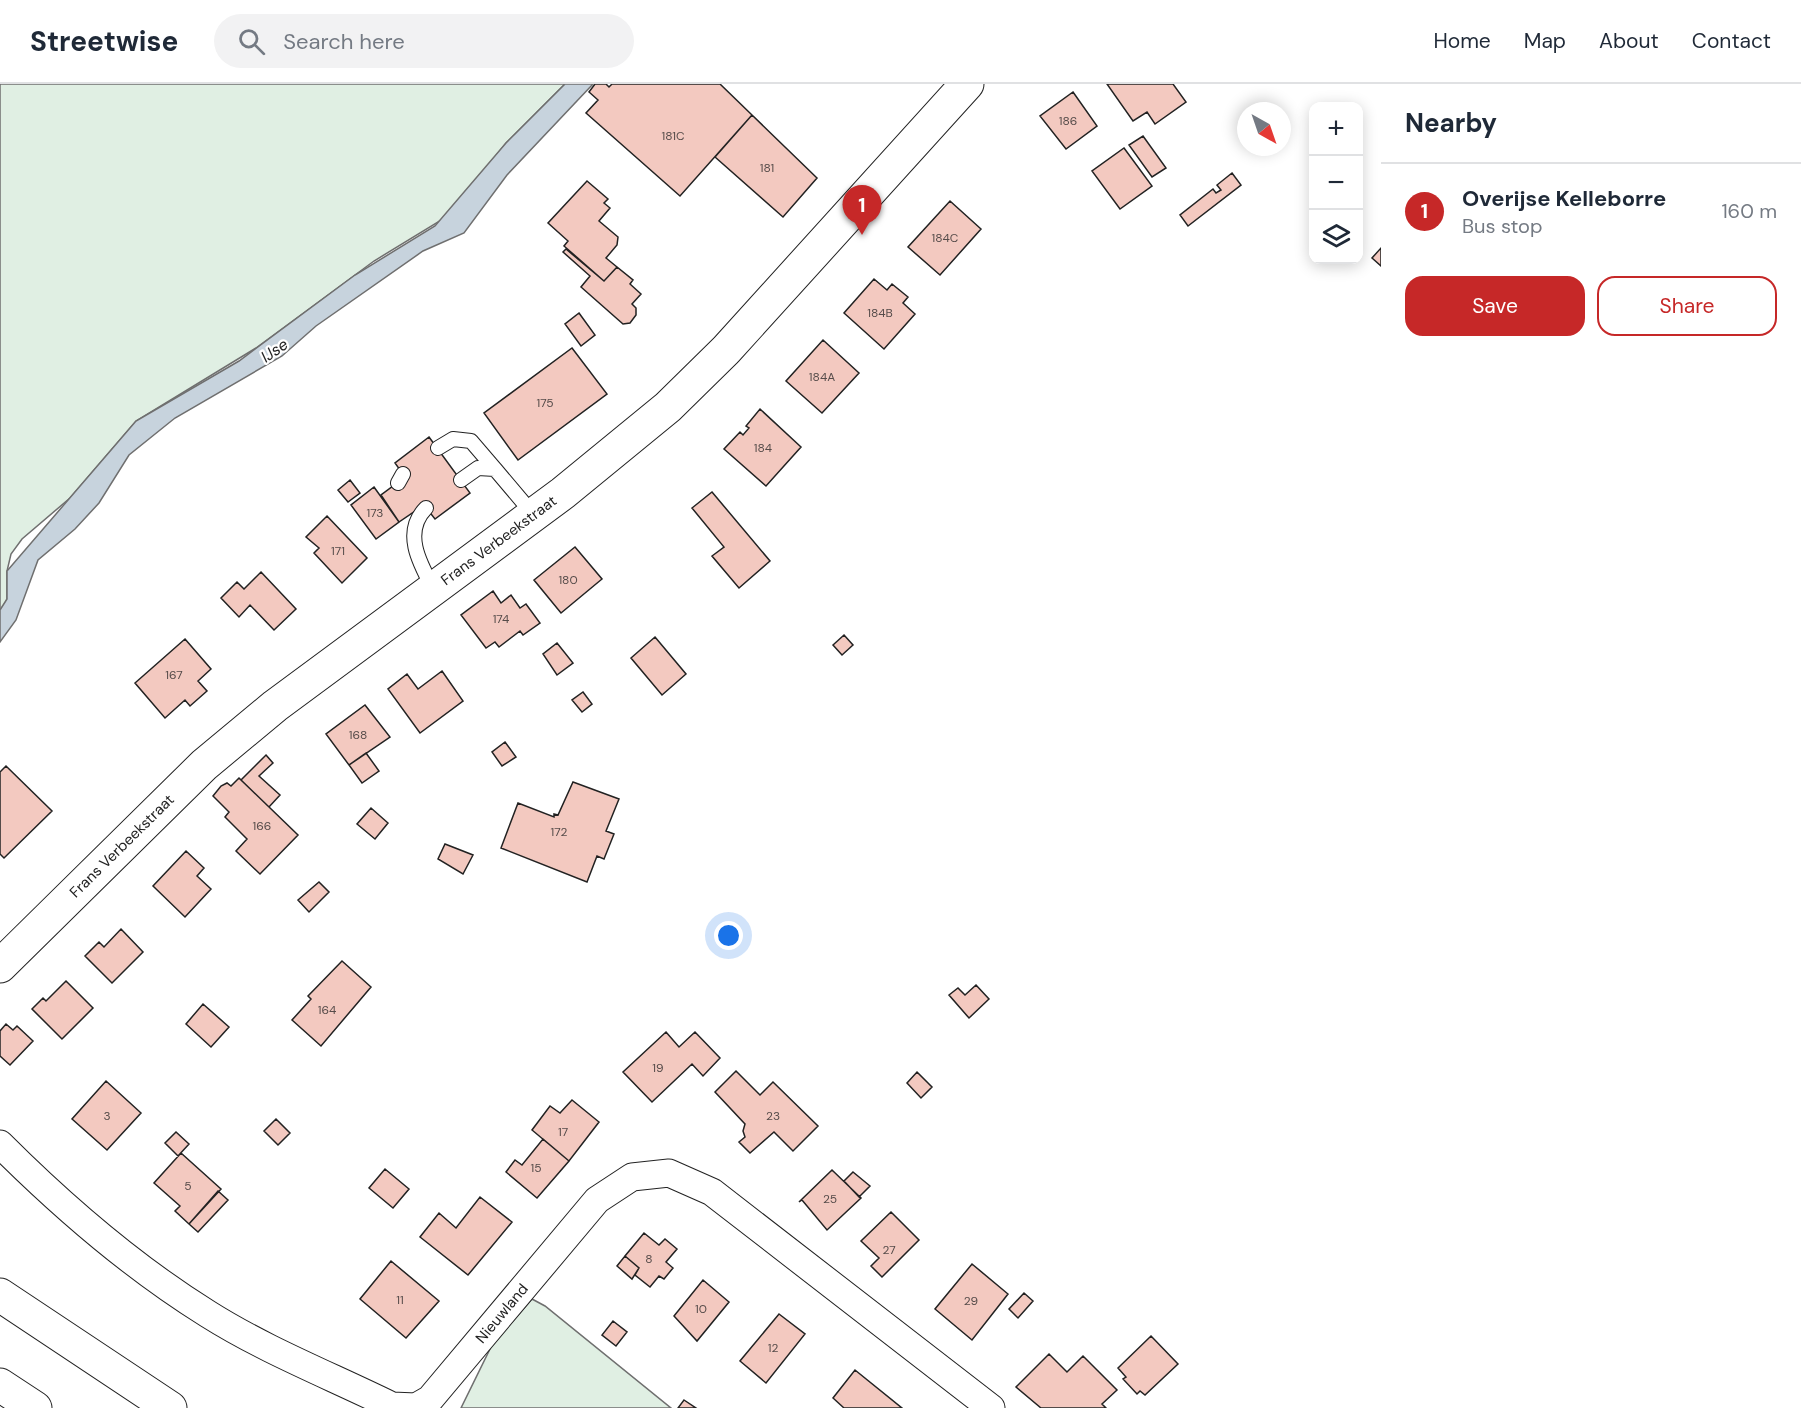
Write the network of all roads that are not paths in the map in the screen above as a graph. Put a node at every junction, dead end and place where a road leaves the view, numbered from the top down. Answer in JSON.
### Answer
{"nodes":[{"id":1,"x":967,"y":84,"type":"edge"},
{"id":2,"x":438,"y":448,"type":"dead end"},
{"id":3,"x":495,"y":469,"type":"junction"},
{"id":4,"x":461,"y":480,"type":"dead end"},
{"id":5,"x":426,"y":508,"type":"dead end"},
{"id":6,"x":533,"y":514,"type":"junction"},
{"id":7,"x":408,"y":516,"type":"dead end"},
{"id":8,"x":414,"y":532,"type":"junction"},
{"id":9,"x":433,"y":588,"type":"junction"},
{"id":10,"x":0,"y":966,"type":"edge"},
{"id":11,"x":0,"y":1143,"type":"edge"},
{"id":12,"x":0,"y":1295,"type":"edge"},
{"id":13,"x":0,"y":1385,"type":"edge"},
{"id":14,"x":416,"y":1407,"type":"edge"},
{"id":15,"x":35,"y":1408,"type":"edge"},
{"id":16,"x":170,"y":1408,"type":"edge"},
{"id":17,"x":991,"y":1408,"type":"edge"}],
"edges":[{"from":1,"to":6,"type":"main road","name":"Frans Verbeekstraat"},
{"from":2,"to":3,"type":"lane"},
{"from":3,"to":4,"type":"lane"},
{"from":3,"to":6,"type":"lane"},
{"from":5,"to":8,"type":"lane"},
{"from":6,"to":9,"type":"main road","name":"Frans Verbeekstraat"},
{"from":7,"to":8,"type":"lane"},
{"from":8,"to":9,"type":"lane"},
{"from":9,"to":10,"type":"main road","name":"Frans Verbeekstraat"},
{"from":11,"to":14,"type":"street","name":"Nieuwland"},
{"from":12,"to":16,"type":"main road"},
{"from":13,"to":15,"type":"main road"},
{"from":14,"to":17,"type":"street","name":"Nieuwland"}]}
